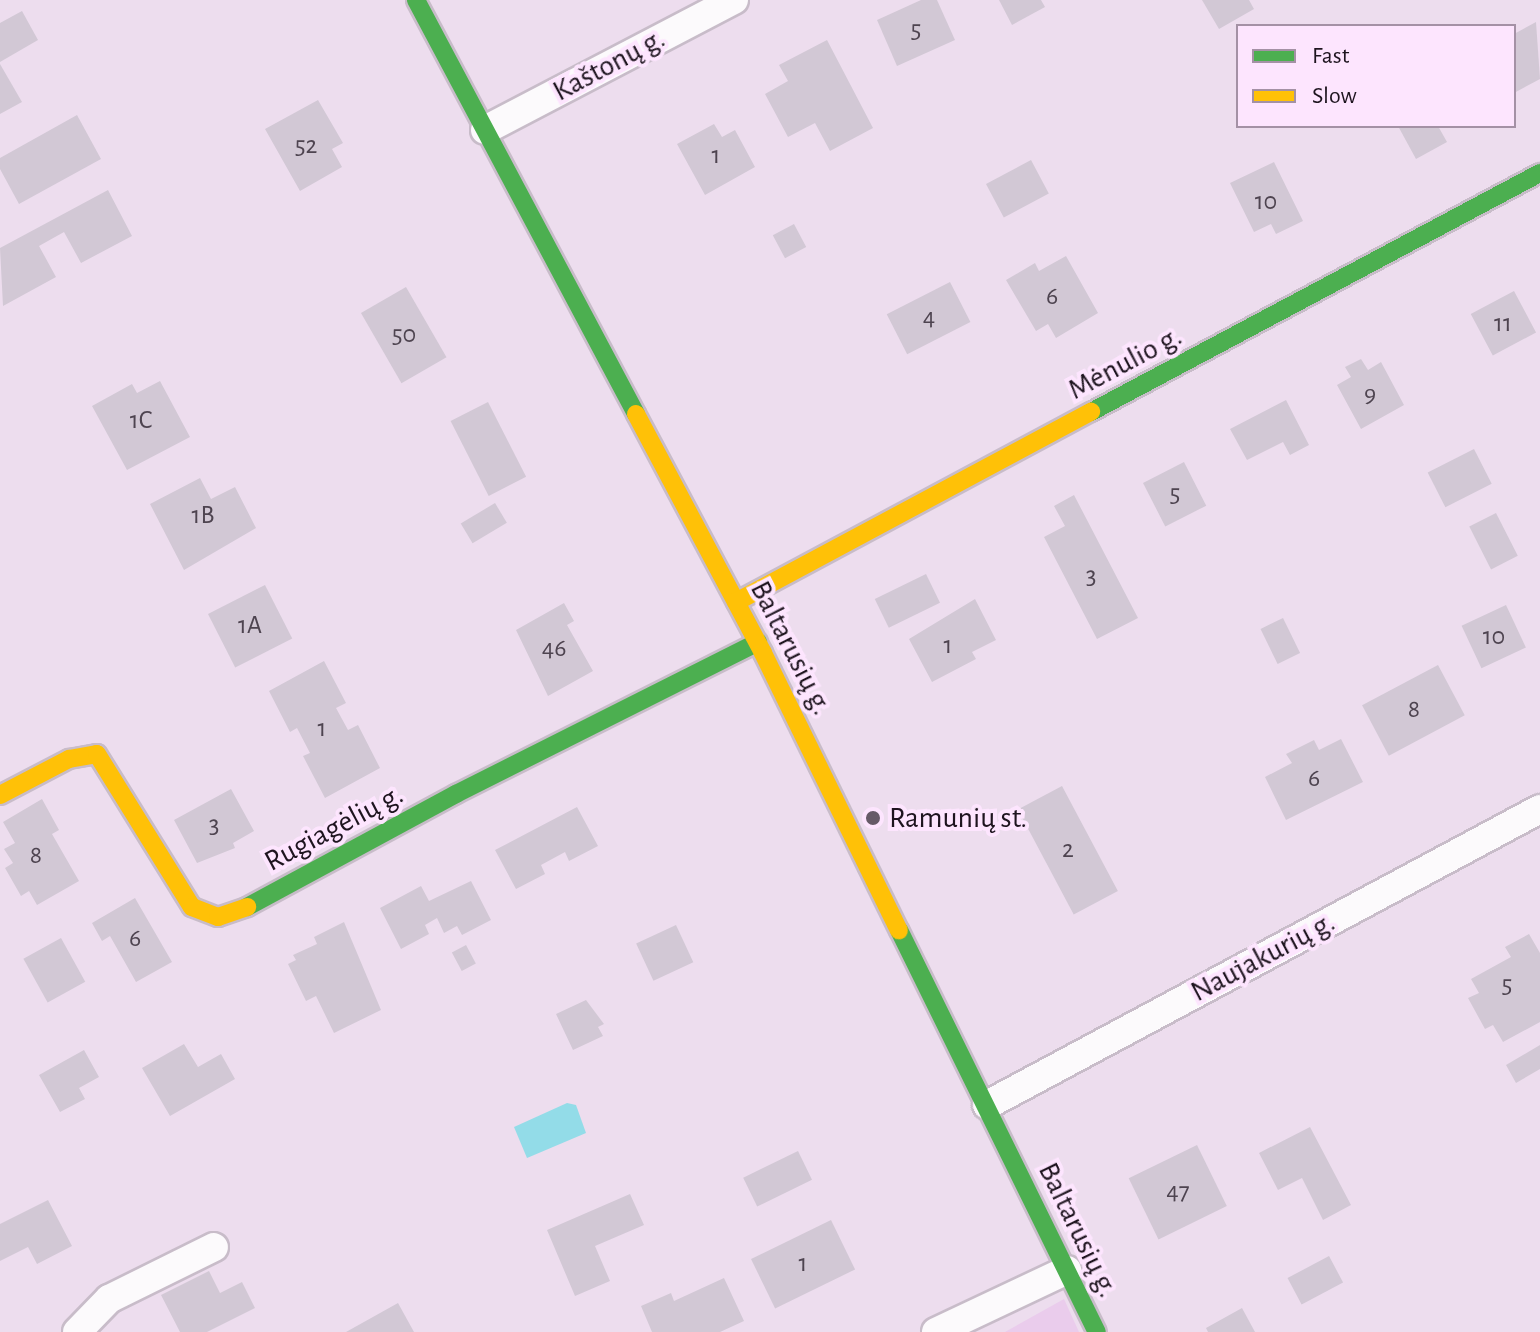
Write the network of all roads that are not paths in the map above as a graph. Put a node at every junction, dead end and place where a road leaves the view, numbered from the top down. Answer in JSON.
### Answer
{"nodes":[{"id":1,"x":416,"y":0,"type":"edge"},
{"id":2,"x":734,"y":0,"type":"edge"},
{"id":3,"x":485,"y":130,"type":"junction"},
{"id":4,"x":1540,"y":173,"type":"edge"},
{"id":5,"x":736,"y":602,"type":"junction"},
{"id":6,"x":758,"y":642,"type":"junction"},
{"id":7,"x":0,"y":795,"type":"edge"},
{"id":8,"x":1540,"y":809,"type":"edge"},
{"id":9,"x":987,"y":1105,"type":"junction"},
{"id":10,"x":214,"y":1247,"type":"dead end"},
{"id":11,"x":1067,"y":1270,"type":"junction"},
{"id":12,"x":77,"y":1332,"type":"edge"},
{"id":13,"x":936,"y":1332,"type":"edge"},
{"id":14,"x":1097,"y":1332,"type":"edge"}],
"edges":[{"from":1,"to":3,"type":"street","name":"Baltarusių g."},
{"from":2,"to":3,"type":"street","name":"Kaštonų g."},
{"from":3,"to":5,"type":"street","name":"Baltarusių g."},
{"from":4,"to":5,"type":"street","name":"Mėnulio g."},
{"from":5,"to":6,"type":"street","name":"Baltarusių g."},
{"from":6,"to":7,"type":"street","name":"Rugiagėlių g."},
{"from":6,"to":9,"type":"street","name":"Baltarusių g."},
{"from":8,"to":9,"type":"street","name":"Naujakurių g."},
{"from":9,"to":11,"type":"street","name":"Baltarusių g."},
{"from":10,"to":12,"type":"street"},
{"from":11,"to":13,"type":"street"},
{"from":11,"to":14,"type":"street","name":"Baltarusių g."}]}
